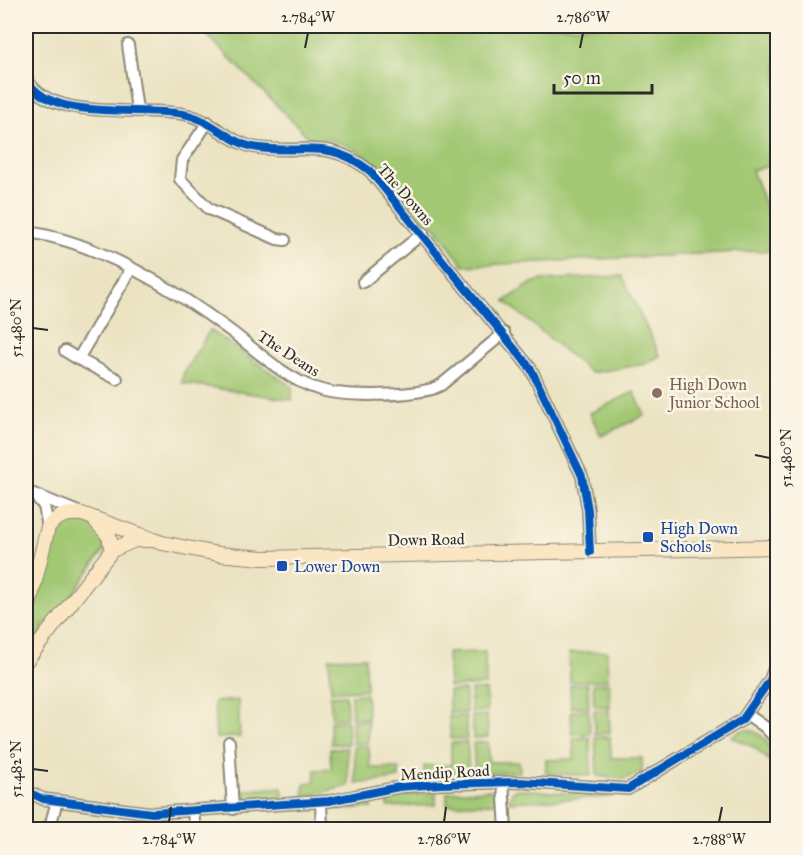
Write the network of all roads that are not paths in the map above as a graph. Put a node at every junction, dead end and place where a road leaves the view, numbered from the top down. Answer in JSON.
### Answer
{"nodes":[{"id":1,"x":142,"y":52,"type":"dead end"},
{"id":2,"x":26,"y":78,"type":"edge"},
{"id":3,"x":138,"y":110,"type":"junction"},
{"id":4,"x":208,"y":122,"type":"junction"},
{"id":5,"x":26,"y":232,"type":"edge"},
{"id":6,"x":423,"y":233,"type":"junction"},
{"id":7,"x":277,"y":242,"type":"dead end"},
{"id":8,"x":131,"y":269,"type":"junction"},
{"id":9,"x":363,"y":282,"type":"dead end"},
{"id":10,"x":504,"y":333,"type":"junction"},
{"id":11,"x":65,"y":351,"type":"dead end"},
{"id":12,"x":78,"y":359,"type":"junction"},
{"id":13,"x":117,"y":379,"type":"dead end"},
{"id":14,"x":26,"y":491,"type":"edge"},
{"id":15,"x":86,"y":515,"type":"junction"},
{"id":16,"x":48,"y":527,"type":"junction"},
{"id":17,"x":153,"y":540,"type":"junction"},
{"id":18,"x":777,"y":547,"type":"edge"},
{"id":19,"x":112,"y":549,"type":"junction"},
{"id":20,"x":590,"y":552,"type":"junction"},
{"id":21,"x":26,"y":617,"type":"edge"},
{"id":22,"x":26,"y":658,"type":"edge"},
{"id":23,"x":777,"y":658,"type":"edge"},
{"id":24,"x":766,"y":687,"type":"junction"},
{"id":25,"x":777,"y":692,"type":"edge"},
{"id":26,"x":748,"y":715,"type":"junction"},
{"id":27,"x":777,"y":741,"type":"edge"},
{"id":28,"x":229,"y":742,"type":"dead end"},
{"id":29,"x":503,"y":782,"type":"junction"},
{"id":30,"x":26,"y":790,"type":"edge"},
{"id":31,"x":57,"y":801,"type":"junction"},
{"id":32,"x":321,"y":802,"type":"junction"},
{"id":33,"x":233,"y":809,"type":"junction"},
{"id":34,"x":193,"y":812,"type":"junction"},
{"id":35,"x":49,"y":830,"type":"edge"},
{"id":36,"x":195,"y":830,"type":"edge"},
{"id":37,"x":322,"y":830,"type":"edge"},
{"id":38,"x":506,"y":830,"type":"edge"}],
"edges":[{"from":1,"to":3,"type":"street"},
{"from":2,"to":3,"type":"street","name":"The Downs"},
{"from":3,"to":4,"type":"street","name":"The Downs"},
{"from":4,"to":6,"type":"street","name":"The Downs"},
{"from":4,"to":7,"type":"street"},
{"from":5,"to":8,"type":"street","name":"The Deans"},
{"from":6,"to":9,"type":"street","name":"The Downs"},
{"from":6,"to":10,"type":"street","name":"The Downs"},
{"from":8,"to":10,"type":"street","name":"The Deans"},
{"from":8,"to":12,"type":"street"},
{"from":10,"to":20,"type":"street","name":"The Downs"},
{"from":11,"to":12,"type":"street"},
{"from":12,"to":13,"type":"street"},
{"from":14,"to":15,"type":"street"},
{"from":14,"to":16,"type":"street"},
{"from":15,"to":16,"type":"street"},
{"from":15,"to":17,"type":"street","name":"Down Road"},
{"from":15,"to":19,"type":"street"},
{"from":16,"to":21,"type":"street"},
{"from":17,"to":19,"type":"street"},
{"from":17,"to":20,"type":"street","name":"Down Road"},
{"from":18,"to":20,"type":"street","name":"Down Road"},
{"from":19,"to":22,"type":"street"},
{"from":23,"to":24,"type":"street","name":"Mendip Road"},
{"from":24,"to":25,"type":"street"},
{"from":24,"to":26,"type":"street","name":"Mendip Road"},
{"from":26,"to":27,"type":"street"},
{"from":26,"to":29,"type":"street","name":"Mendip Road"},
{"from":28,"to":33,"type":"street"},
{"from":29,"to":32,"type":"street","name":"Mendip Road"},
{"from":29,"to":38,"type":"street"},
{"from":30,"to":31,"type":"street","name":"Mendip Road"},
{"from":31,"to":34,"type":"street","name":"Mendip Road"},
{"from":31,"to":35,"type":"street"},
{"from":32,"to":33,"type":"street","name":"Mendip Road"},
{"from":32,"to":37,"type":"street"},
{"from":33,"to":34,"type":"street","name":"Mendip Road"},
{"from":34,"to":36,"type":"street"}]}
